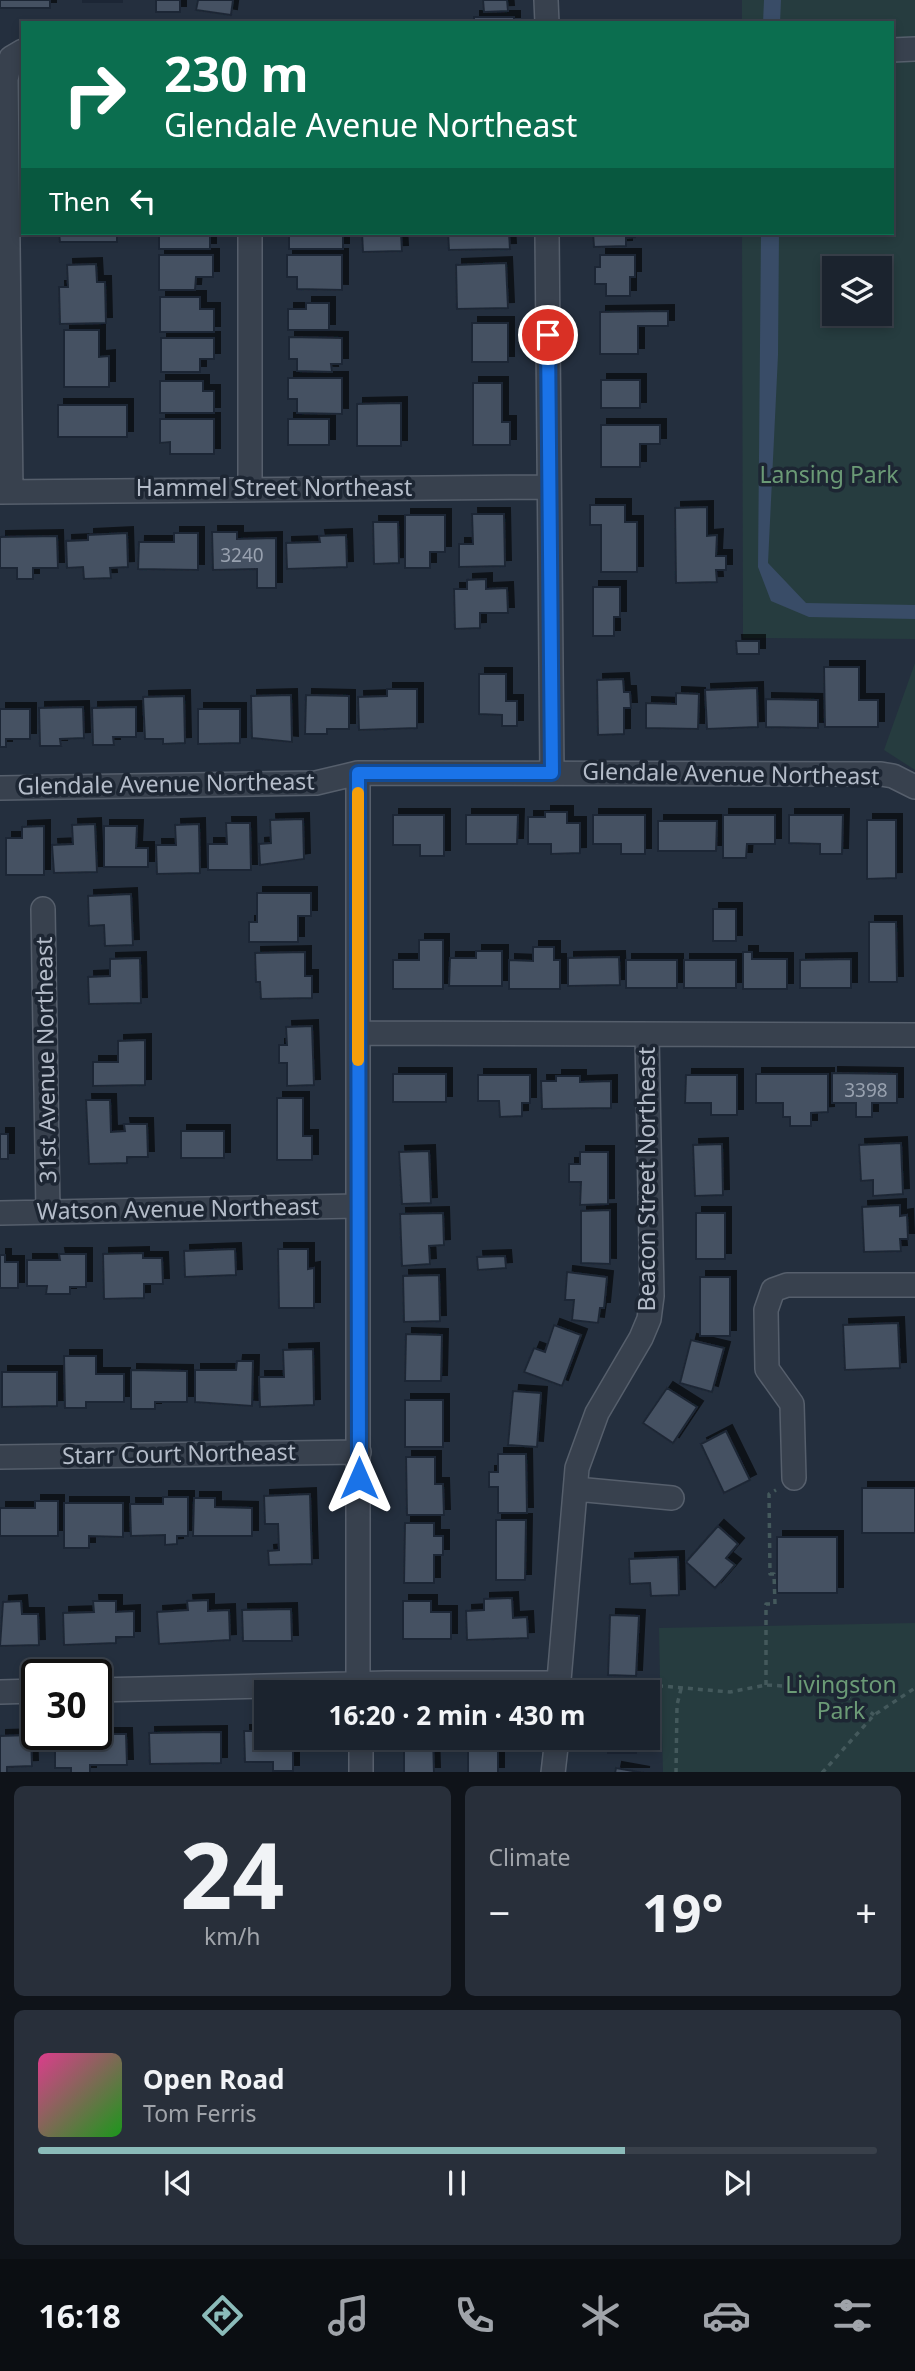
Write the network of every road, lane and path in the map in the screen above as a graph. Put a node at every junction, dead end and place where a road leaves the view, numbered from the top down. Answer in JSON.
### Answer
{"nodes":[{"id":1,"x":546,"y":0,"type":"edge"},
{"id":2,"x":547,"y":21,"type":"edge"},
{"id":3,"x":915,"y":49,"type":"edge"},
{"id":4,"x":894,"y":50,"type":"edge"},
{"id":5,"x":21,"y":52,"type":"edge"},
{"id":6,"x":250,"y":235,"type":"edge"},
{"id":7,"x":547,"y":235,"type":"edge"},
{"id":8,"x":250,"y":487,"type":"junction"},
{"id":9,"x":548,"y":487,"type":"junction"},
{"id":10,"x":5,"y":492,"type":"edge"},
{"id":11,"x":358,"y":773,"type":"junction"},
{"id":12,"x":552,"y":773,"type":"junction"},
{"id":13,"x":915,"y":787,"type":"edge"},
{"id":14,"x":0,"y":788,"type":"edge"},
{"id":15,"x":43,"y":909,"type":"dead end"},
{"id":16,"x":359,"y":1033,"type":"junction"},
{"id":17,"x":647,"y":1035,"type":"junction"},
{"id":18,"x":915,"y":1035,"type":"edge"},
{"id":19,"x":357,"y":1206,"type":"junction"},
{"id":20,"x":48,"y":1211,"type":"junction"},
{"id":21,"x":0,"y":1213,"type":"edge"},
{"id":22,"x":915,"y":1285,"type":"edge"},
{"id":23,"x":359,"y":1451,"type":"junction"},
{"id":24,"x":0,"y":1457,"type":"edge"},
{"id":25,"x":794,"y":1478,"type":"joint"},
{"id":26,"x":576,"y":1489,"type":"junction"},
{"id":27,"x":672,"y":1498,"type":"dead end"},
{"id":28,"x":358,"y":1680,"type":"edge"},
{"id":29,"x":559,"y":1680,"type":"edge"},
{"id":30,"x":766,"y":1685,"type":"junction"},
{"id":31,"x":660,"y":1686,"type":"edge"},
{"id":32,"x":915,"y":1688,"type":"edge"},
{"id":33,"x":254,"y":1689,"type":"edge"},
{"id":34,"x":681,"y":1689,"type":"junction"},
{"id":35,"x":112,"y":1690,"type":"edge"},
{"id":36,"x":21,"y":1691,"type":"edge"},
{"id":37,"x":0,"y":1692,"type":"edge"},
{"id":38,"x":874,"y":1715,"type":"junction"},
{"id":39,"x":361,"y":1750,"type":"edge"},
{"id":40,"x":556,"y":1750,"type":"edge"},
{"id":41,"x":361,"y":1772,"type":"edge"},
{"id":42,"x":553,"y":1772,"type":"edge"},
{"id":43,"x":676,"y":1772,"type":"edge"},
{"id":44,"x":823,"y":1772,"type":"edge"}],
"edges":[{"from":1,"to":2,"type":"street"},
{"from":3,"to":4,"type":"street"},
{"from":5,"to":10,"type":"street"},
{"from":6,"to":8,"type":"street"},
{"from":7,"to":9,"type":"street"},
{"from":8,"to":9,"type":"street","name":"Hammel Street Northeast"},
{"from":8,"to":10,"type":"street","name":"Hammel Street Northeast"},
{"from":9,"to":12,"type":"street"},
{"from":11,"to":12,"type":"street","name":"Glendale Avenue Northeast"},
{"from":11,"to":14,"type":"street","name":"Glendale Avenue Northeast"},
{"from":11,"to":16,"type":"street"},
{"from":12,"to":13,"type":"street","name":"Glendale Avenue Northeast"},
{"from":15,"to":20,"type":"street","name":"31st Avenue Northeast"},
{"from":16,"to":17,"type":"street"},
{"from":16,"to":19,"type":"street"},
{"from":17,"to":18,"type":"street"},
{"from":17,"to":26,"type":"street","name":"Beacon Street Northeast"},
{"from":19,"to":20,"type":"street","name":"Watson Avenue Northeast"},
{"from":19,"to":23,"type":"street"},
{"from":20,"to":21,"type":"street","name":"Watson Avenue Northeast"},
{"from":22,"to":25,"type":"street"},
{"from":23,"to":24,"type":"street","name":"Starr Court Northeast"},
{"from":23,"to":28,"type":"street"},
{"from":25,"to":30,"type":"path"},
{"from":26,"to":27,"type":"street"},
{"from":26,"to":29,"type":"street","name":"Beacon Street Northeast"},
{"from":30,"to":34,"type":"path"},
{"from":30,"to":38,"type":"path"},
{"from":31,"to":34,"type":"path"},
{"from":32,"to":38,"type":"path"},
{"from":33,"to":35,"type":"street"},
{"from":34,"to":43,"type":"path"},
{"from":36,"to":37,"type":"street"},
{"from":38,"to":44,"type":"path"},
{"from":39,"to":41,"type":"street"},
{"from":40,"to":42,"type":"street"}]}
